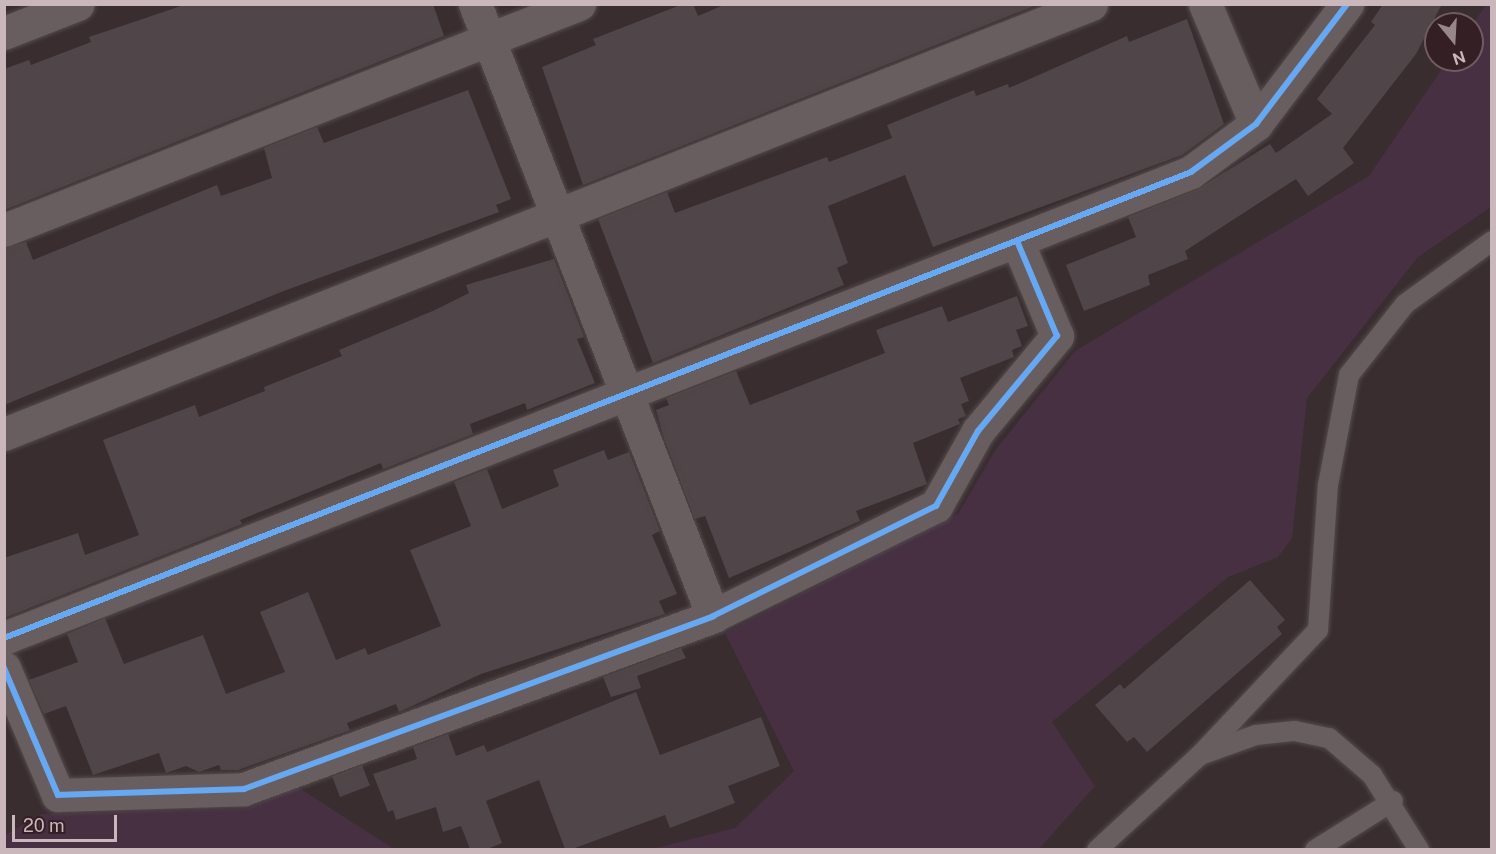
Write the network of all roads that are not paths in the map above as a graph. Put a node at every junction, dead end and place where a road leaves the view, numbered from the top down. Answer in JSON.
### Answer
{"nodes":[{"id":1,"x":78,"y":4,"type":"edge"},
{"id":2,"x":475,"y":4,"type":"edge"},
{"id":3,"x":579,"y":4,"type":"edge"},
{"id":4,"x":1092,"y":4,"type":"edge"},
{"id":5,"x":1205,"y":4,"type":"edge"},
{"id":6,"x":1347,"y":4,"type":"edge"},
{"id":7,"x":4,"y":33,"type":"edge"},
{"id":8,"x":489,"y":39,"type":"junction"},
{"id":9,"x":1256,"y":124,"type":"junction"},
{"id":10,"x":557,"y":216,"type":"junction"},
{"id":11,"x":4,"y":230,"type":"edge"},
{"id":12,"x":1017,"y":241,"type":"junction"},
{"id":13,"x":1491,"y":241,"type":"edge"},
{"id":14,"x":628,"y":396,"type":"junction"},
{"id":15,"x":4,"y":434,"type":"edge"},
{"id":16,"x":713,"y":616,"type":"junction"},
{"id":17,"x":4,"y":638,"type":"edge"},
{"id":18,"x":4,"y":668,"type":"edge"},
{"id":19,"x":1200,"y":755,"type":"junction"},
{"id":20,"x":1393,"y":801,"type":"junction"},
{"id":21,"x":1097,"y":849,"type":"edge"},
{"id":22,"x":1315,"y":849,"type":"edge"},
{"id":23,"x":1419,"y":849,"type":"edge"}],
"edges":[{"from":1,"to":7,"type":"street"},
{"from":2,"to":8,"type":"street"},
{"from":3,"to":8,"type":"street"},
{"from":4,"to":10,"type":"street"},
{"from":5,"to":9,"type":"street"},
{"from":6,"to":9,"type":"street"},
{"from":8,"to":10,"type":"street"},
{"from":8,"to":11,"type":"street"},
{"from":9,"to":12,"type":"street"},
{"from":10,"to":14,"type":"street"},
{"from":10,"to":15,"type":"street"},
{"from":12,"to":14,"type":"street"},
{"from":12,"to":16,"type":"street"},
{"from":13,"to":19,"type":"lane"},
{"from":14,"to":16,"type":"street"},
{"from":14,"to":17,"type":"street"},
{"from":16,"to":18,"type":"street"},
{"from":19,"to":20,"type":"lane"},
{"from":19,"to":21,"type":"lane"},
{"from":20,"to":22,"type":"lane"},
{"from":20,"to":23,"type":"lane"}]}
